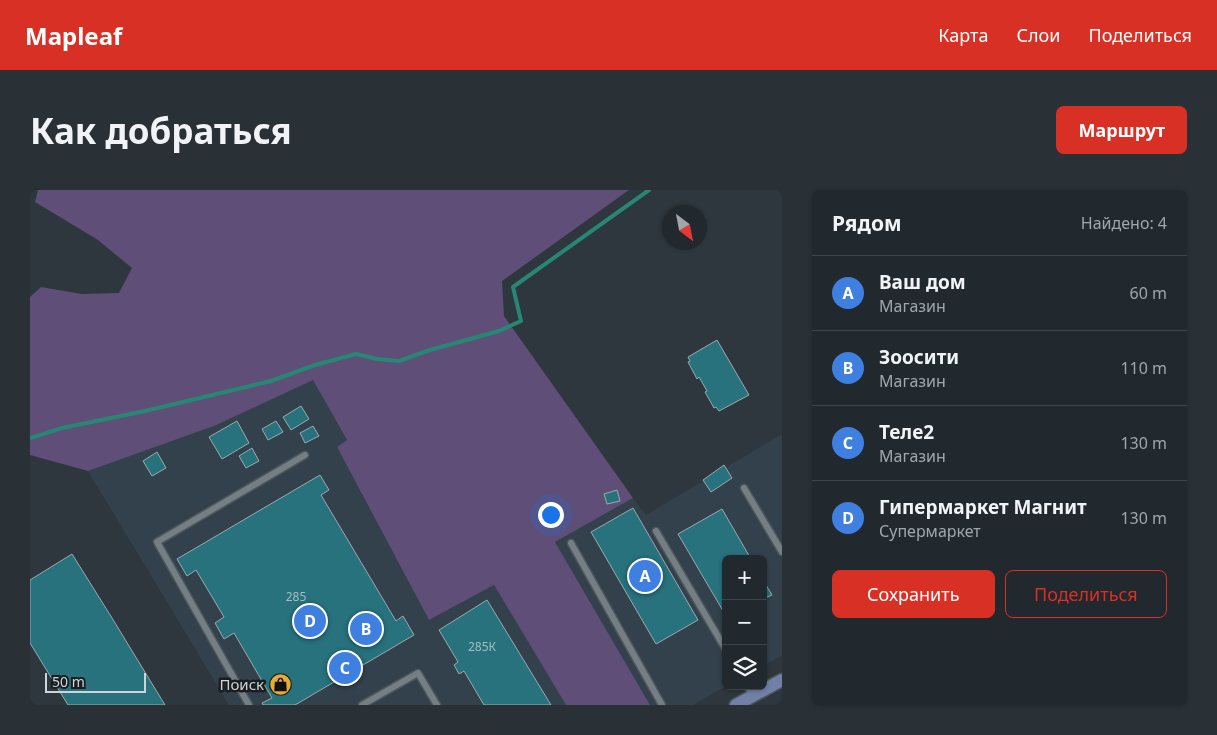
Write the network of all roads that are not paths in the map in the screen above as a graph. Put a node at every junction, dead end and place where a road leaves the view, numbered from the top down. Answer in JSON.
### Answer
{"nodes":[{"id":1,"x":305,"y":455,"type":"dead end"},
{"id":2,"x":744,"y":488,"type":"dead end"},
{"id":3,"x":656,"y":531,"type":"dead end"},
{"id":4,"x":571,"y":543,"type":"dead end"},
{"id":5,"x":782,"y":552,"type":"edge"},
{"id":6,"x":723,"y":645,"type":"edge"},
{"id":7,"x":782,"y":680,"type":"edge"},
{"id":8,"x":750,"y":691,"type":"edge"},
{"id":9,"x":249,"y":705,"type":"edge"},
{"id":10,"x":362,"y":705,"type":"edge"},
{"id":11,"x":437,"y":705,"type":"edge"},
{"id":12,"x":662,"y":705,"type":"edge"},
{"id":13,"x":736,"y":705,"type":"edge"}],
"edges":[{"from":1,"to":9,"type":"lane"},
{"from":2,"to":5,"type":"lane"},
{"from":3,"to":6,"type":"lane"},
{"from":4,"to":12,"type":"lane"},
{"from":7,"to":8,"type":"main road"},
{"from":8,"to":13,"type":"main road"},
{"from":10,"to":11,"type":"lane"}]}
